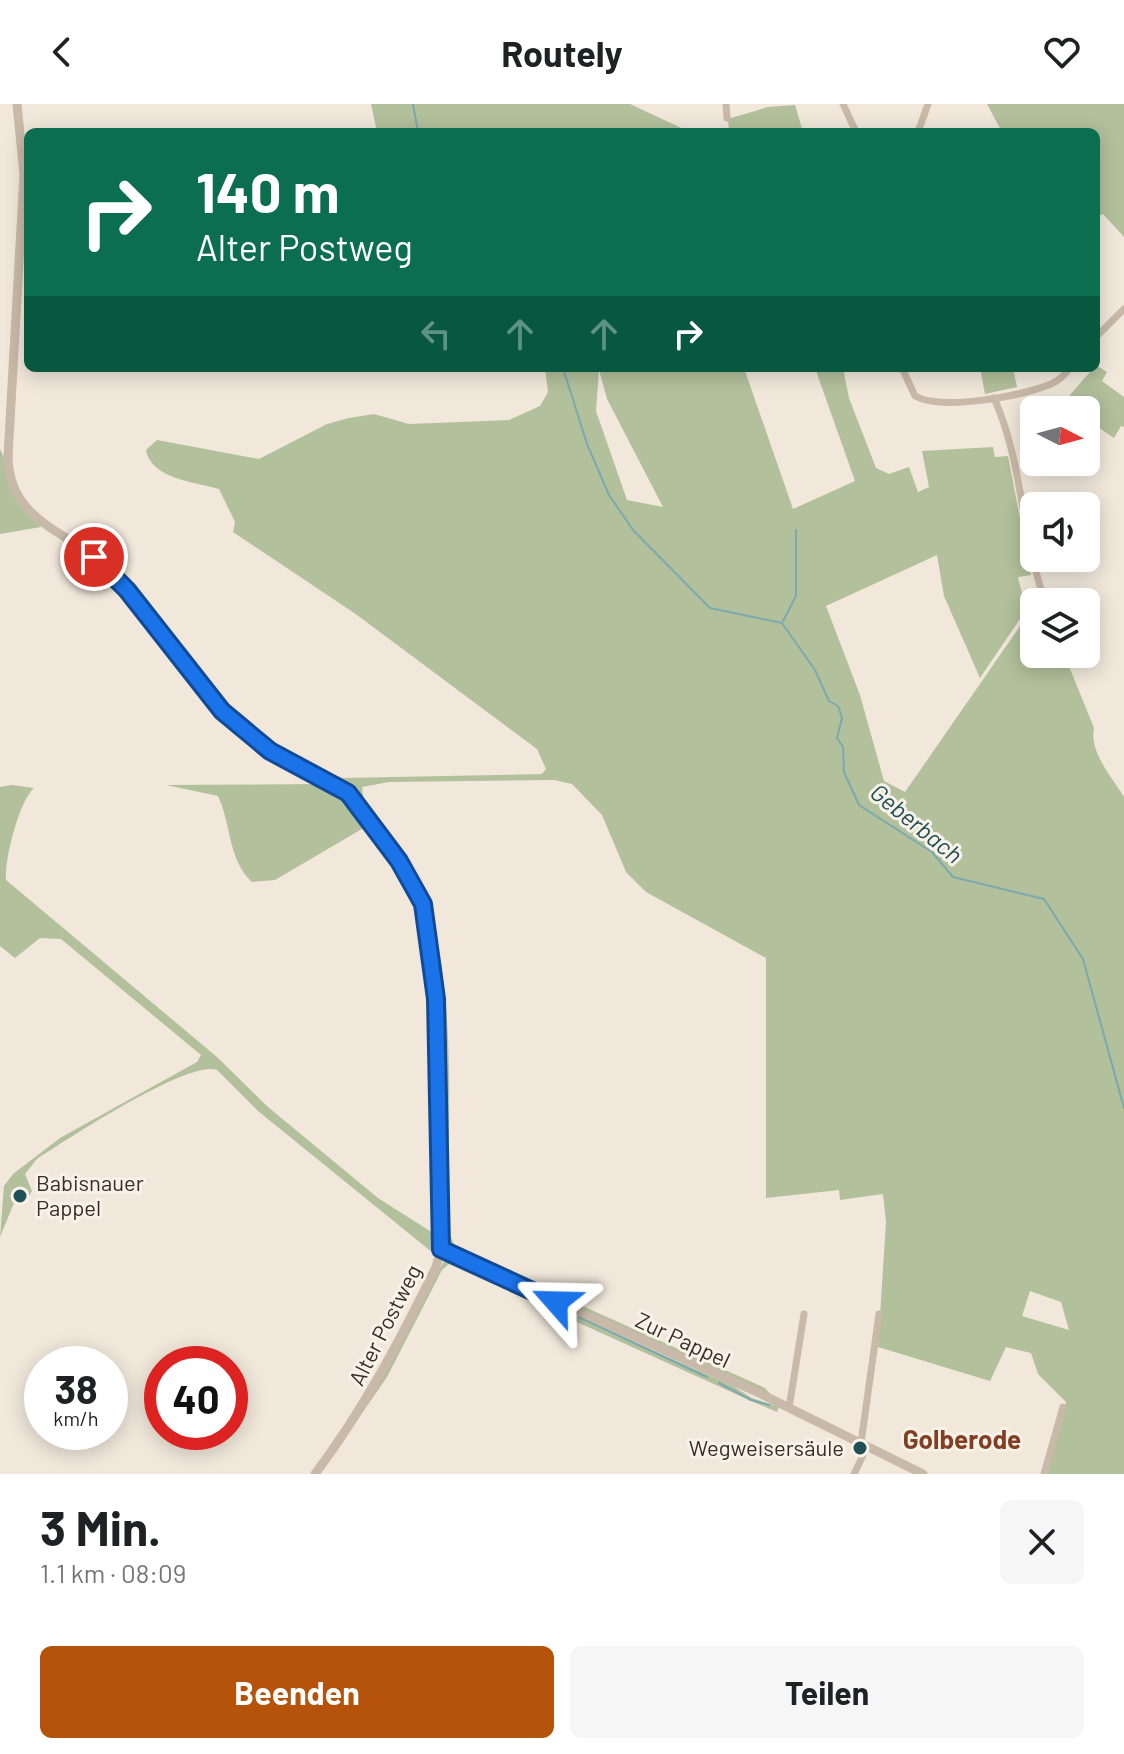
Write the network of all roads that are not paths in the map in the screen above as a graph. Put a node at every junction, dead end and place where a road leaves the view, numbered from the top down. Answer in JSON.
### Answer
{"nodes":[{"id":1,"x":17,"y":104,"type":"edge"},
{"id":2,"x":726,"y":104,"type":"edge"},
{"id":3,"x":843,"y":104,"type":"edge"},
{"id":4,"x":928,"y":104,"type":"edge"},
{"id":5,"x":727,"y":118,"type":"dead end"},
{"id":6,"x":854,"y":128,"type":"edge"},
{"id":7,"x":919,"y":128,"type":"edge"},
{"id":8,"x":1124,"y":309,"type":"edge"},
{"id":9,"x":1100,"y":333,"type":"edge"},
{"id":10,"x":904,"y":372,"type":"edge"},
{"id":11,"x":1066,"y":372,"type":"edge"},
{"id":12,"x":994,"y":398,"type":"junction"},
{"id":13,"x":4,"y":444,"type":"edge"},
{"id":14,"x":1040,"y":588,"type":"edge"},
{"id":15,"x":441,"y":1249,"type":"junction"},
{"id":16,"x":804,"y":1314,"type":"dead end"},
{"id":17,"x":879,"y":1314,"type":"dead end"},
{"id":18,"x":1063,"y":1407,"type":"dead end"},
{"id":19,"x":789,"y":1408,"type":"junction"},
{"id":20,"x":864,"y":1445,"type":"junction"},
{"id":21,"x":315,"y":1474,"type":"edge"},
{"id":22,"x":854,"y":1474,"type":"edge"},
{"id":23,"x":923,"y":1474,"type":"edge"},
{"id":24,"x":1044,"y":1474,"type":"edge"}],
"edges":[{"from":1,"to":13,"type":"street","name":"Alter Postweg"},
{"from":2,"to":5,"type":"street"},
{"from":3,"to":6,"type":"street"},
{"from":4,"to":7,"type":"street"},
{"from":8,"to":9,"type":"street"},
{"from":10,"to":12,"type":"street"},
{"from":11,"to":12,"type":"street"},
{"from":12,"to":14,"type":"street"},
{"from":13,"to":15,"type":"street","name":"Alter Postweg"},
{"from":15,"to":19,"type":"street","name":"Zur Pappel"},
{"from":15,"to":21,"type":"street","name":"Alter Postweg"},
{"from":16,"to":19,"type":"street"},
{"from":17,"to":20,"type":"street"},
{"from":18,"to":24,"type":"street"},
{"from":19,"to":20,"type":"street","name":"Zur Pappel"},
{"from":20,"to":22,"type":"street"},
{"from":20,"to":23,"type":"street","name":"Zur Pappel"}]}
